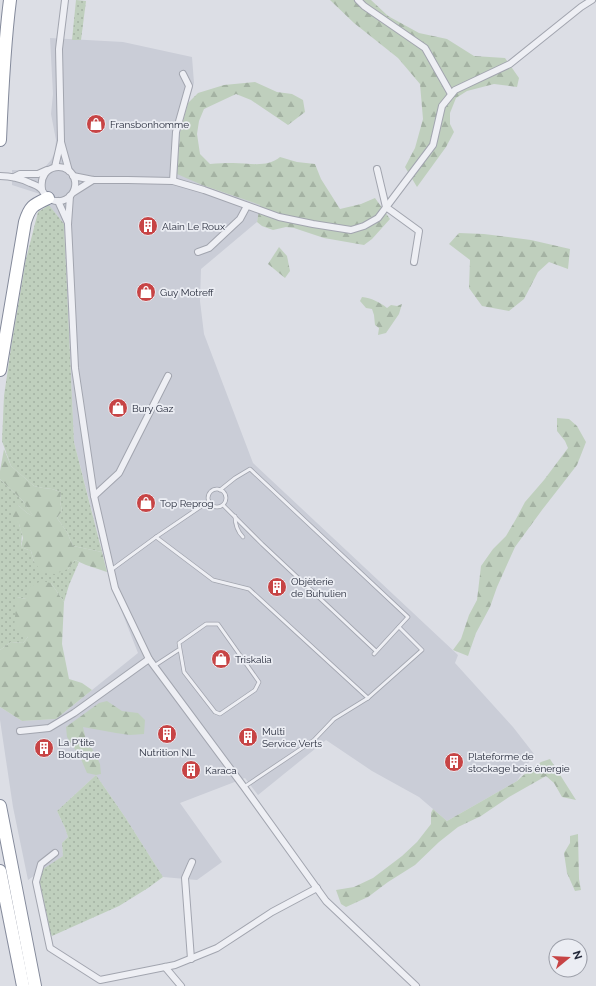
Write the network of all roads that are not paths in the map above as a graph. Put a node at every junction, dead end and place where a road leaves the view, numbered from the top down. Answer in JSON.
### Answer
{"nodes":[{"id":1,"x":10,"y":0,"type":"edge"},
{"id":2,"x":65,"y":0,"type":"edge"},
{"id":3,"x":358,"y":0,"type":"edge"},
{"id":4,"x":592,"y":0,"type":"edge"},
{"id":5,"x":183,"y":74,"type":"dead end"},
{"id":6,"x":451,"y":94,"type":"junction"},
{"id":7,"x":0,"y":140,"type":"edge"},
{"id":8,"x":61,"y":141,"type":"junction"},
{"id":9,"x":52,"y":168,"type":"junction"},
{"id":10,"x":377,"y":169,"type":"dead end"},
{"id":11,"x":71,"y":173,"type":"junction"},
{"id":12,"x":0,"y":176,"type":"edge"},
{"id":13,"x":14,"y":177,"type":"junction"},
{"id":14,"x":93,"y":180,"type":"junction"},
{"id":15,"x":173,"y":181,"type":"junction"},
{"id":16,"x":72,"y":194,"type":"junction"},
{"id":17,"x":49,"y":196,"type":"junction"},
{"id":18,"x":247,"y":206,"type":"junction"},
{"id":19,"x":386,"y":207,"type":"junction"},
{"id":20,"x":68,"y":224,"type":"junction"},
{"id":21,"x":198,"y":252,"type":"dead end"},
{"id":22,"x":414,"y":262,"type":"dead end"},
{"id":23,"x":0,"y":370,"type":"edge"},
{"id":24,"x":168,"y":376,"type":"dead end"},
{"id":25,"x":220,"y":490,"type":"junction"},
{"id":26,"x":94,"y":496,"type":"junction"},
{"id":27,"x":209,"y":501,"type":"junction"},
{"id":28,"x":223,"y":505,"type":"junction"},
{"id":29,"x":235,"y":516,"type":"junction"},
{"id":30,"x":156,"y":537,"type":"junction"},
{"id":31,"x":243,"y":537,"type":"dead end"},
{"id":32,"x":111,"y":570,"type":"junction"},
{"id":33,"x":399,"y":627,"type":"junction"},
{"id":34,"x":180,"y":649,"type":"junction"},
{"id":35,"x":149,"y":659,"type":"junction"},
{"id":36,"x":154,"y":666,"type":"junction"},
{"id":37,"x":368,"y":698,"type":"junction"},
{"id":38,"x":20,"y":731,"type":"dead end"},
{"id":39,"x":244,"y":787,"type":"junction"},
{"id":40,"x":0,"y":806,"type":"edge"},
{"id":41,"x":55,"y":853,"type":"dead end"},
{"id":42,"x":192,"y":862,"type":"dead end"},
{"id":43,"x":0,"y":870,"type":"edge"},
{"id":44,"x":317,"y":888,"type":"junction"},
{"id":45,"x":191,"y":958,"type":"junction"},
{"id":46,"x":164,"y":967,"type":"junction"},
{"id":47,"x":23,"y":986,"type":"edge"},
{"id":48,"x":35,"y":986,"type":"edge"},
{"id":49,"x":181,"y":986,"type":"edge"},
{"id":50,"x":416,"y":986,"type":"edge"}],
"edges":[{"from":1,"to":7,"type":"highway"},
{"from":2,"to":8,"type":"street"},
{"from":3,"to":6,"type":"street"},
{"from":4,"to":6,"type":"street"},
{"from":5,"to":15,"type":"street"},
{"from":6,"to":19,"type":"street"},
{"from":8,"to":9,"type":"street"},
{"from":8,"to":11,"type":"street"},
{"from":9,"to":11,"type":"street"},
{"from":9,"to":13,"type":"street"},
{"from":9,"to":17,"type":"street"},
{"from":10,"to":19,"type":"street"},
{"from":11,"to":14,"type":"street"},
{"from":11,"to":16,"type":"street"},
{"from":12,"to":13,"type":"street"},
{"from":13,"to":17,"type":"street"},
{"from":14,"to":15,"type":"street"},
{"from":14,"to":16,"type":"street"},
{"from":15,"to":18,"type":"street"},
{"from":16,"to":17,"type":"street"},
{"from":16,"to":20,"type":"street"},
{"from":17,"to":20,"type":"street"},
{"from":17,"to":23,"type":"highway"},
{"from":18,"to":19,"type":"street"},
{"from":18,"to":21,"type":"street"},
{"from":19,"to":22,"type":"street"},
{"from":20,"to":26,"type":"street"},
{"from":24,"to":26,"type":"street"},
{"from":25,"to":27,"type":"lane"},
{"from":25,"to":28,"type":"lane"},
{"from":25,"to":33,"type":"lane"},
{"from":26,"to":32,"type":"street"},
{"from":27,"to":28,"type":"lane"},
{"from":27,"to":30,"type":"lane"},
{"from":28,"to":29,"type":"lane"},
{"from":29,"to":31,"type":"lane"},
{"from":29,"to":33,"type":"lane"},
{"from":30,"to":32,"type":"lane"},
{"from":30,"to":37,"type":"lane"},
{"from":32,"to":35,"type":"street"},
{"from":33,"to":37,"type":"lane"},
{"from":34,"to":34,"type":"lane"},
{"from":34,"to":36,"type":"lane"},
{"from":35,"to":36,"type":"street"},
{"from":35,"to":38,"type":"street"},
{"from":36,"to":39,"type":"street"},
{"from":37,"to":39,"type":"lane"},
{"from":39,"to":44,"type":"street"},
{"from":40,"to":48,"type":"highway"},
{"from":41,"to":46,"type":"street"},
{"from":42,"to":45,"type":"street"},
{"from":43,"to":47,"type":"highway"},
{"from":44,"to":45,"type":"street"},
{"from":44,"to":50,"type":"street"},
{"from":45,"to":46,"type":"street"},
{"from":46,"to":49,"type":"street"}]}
